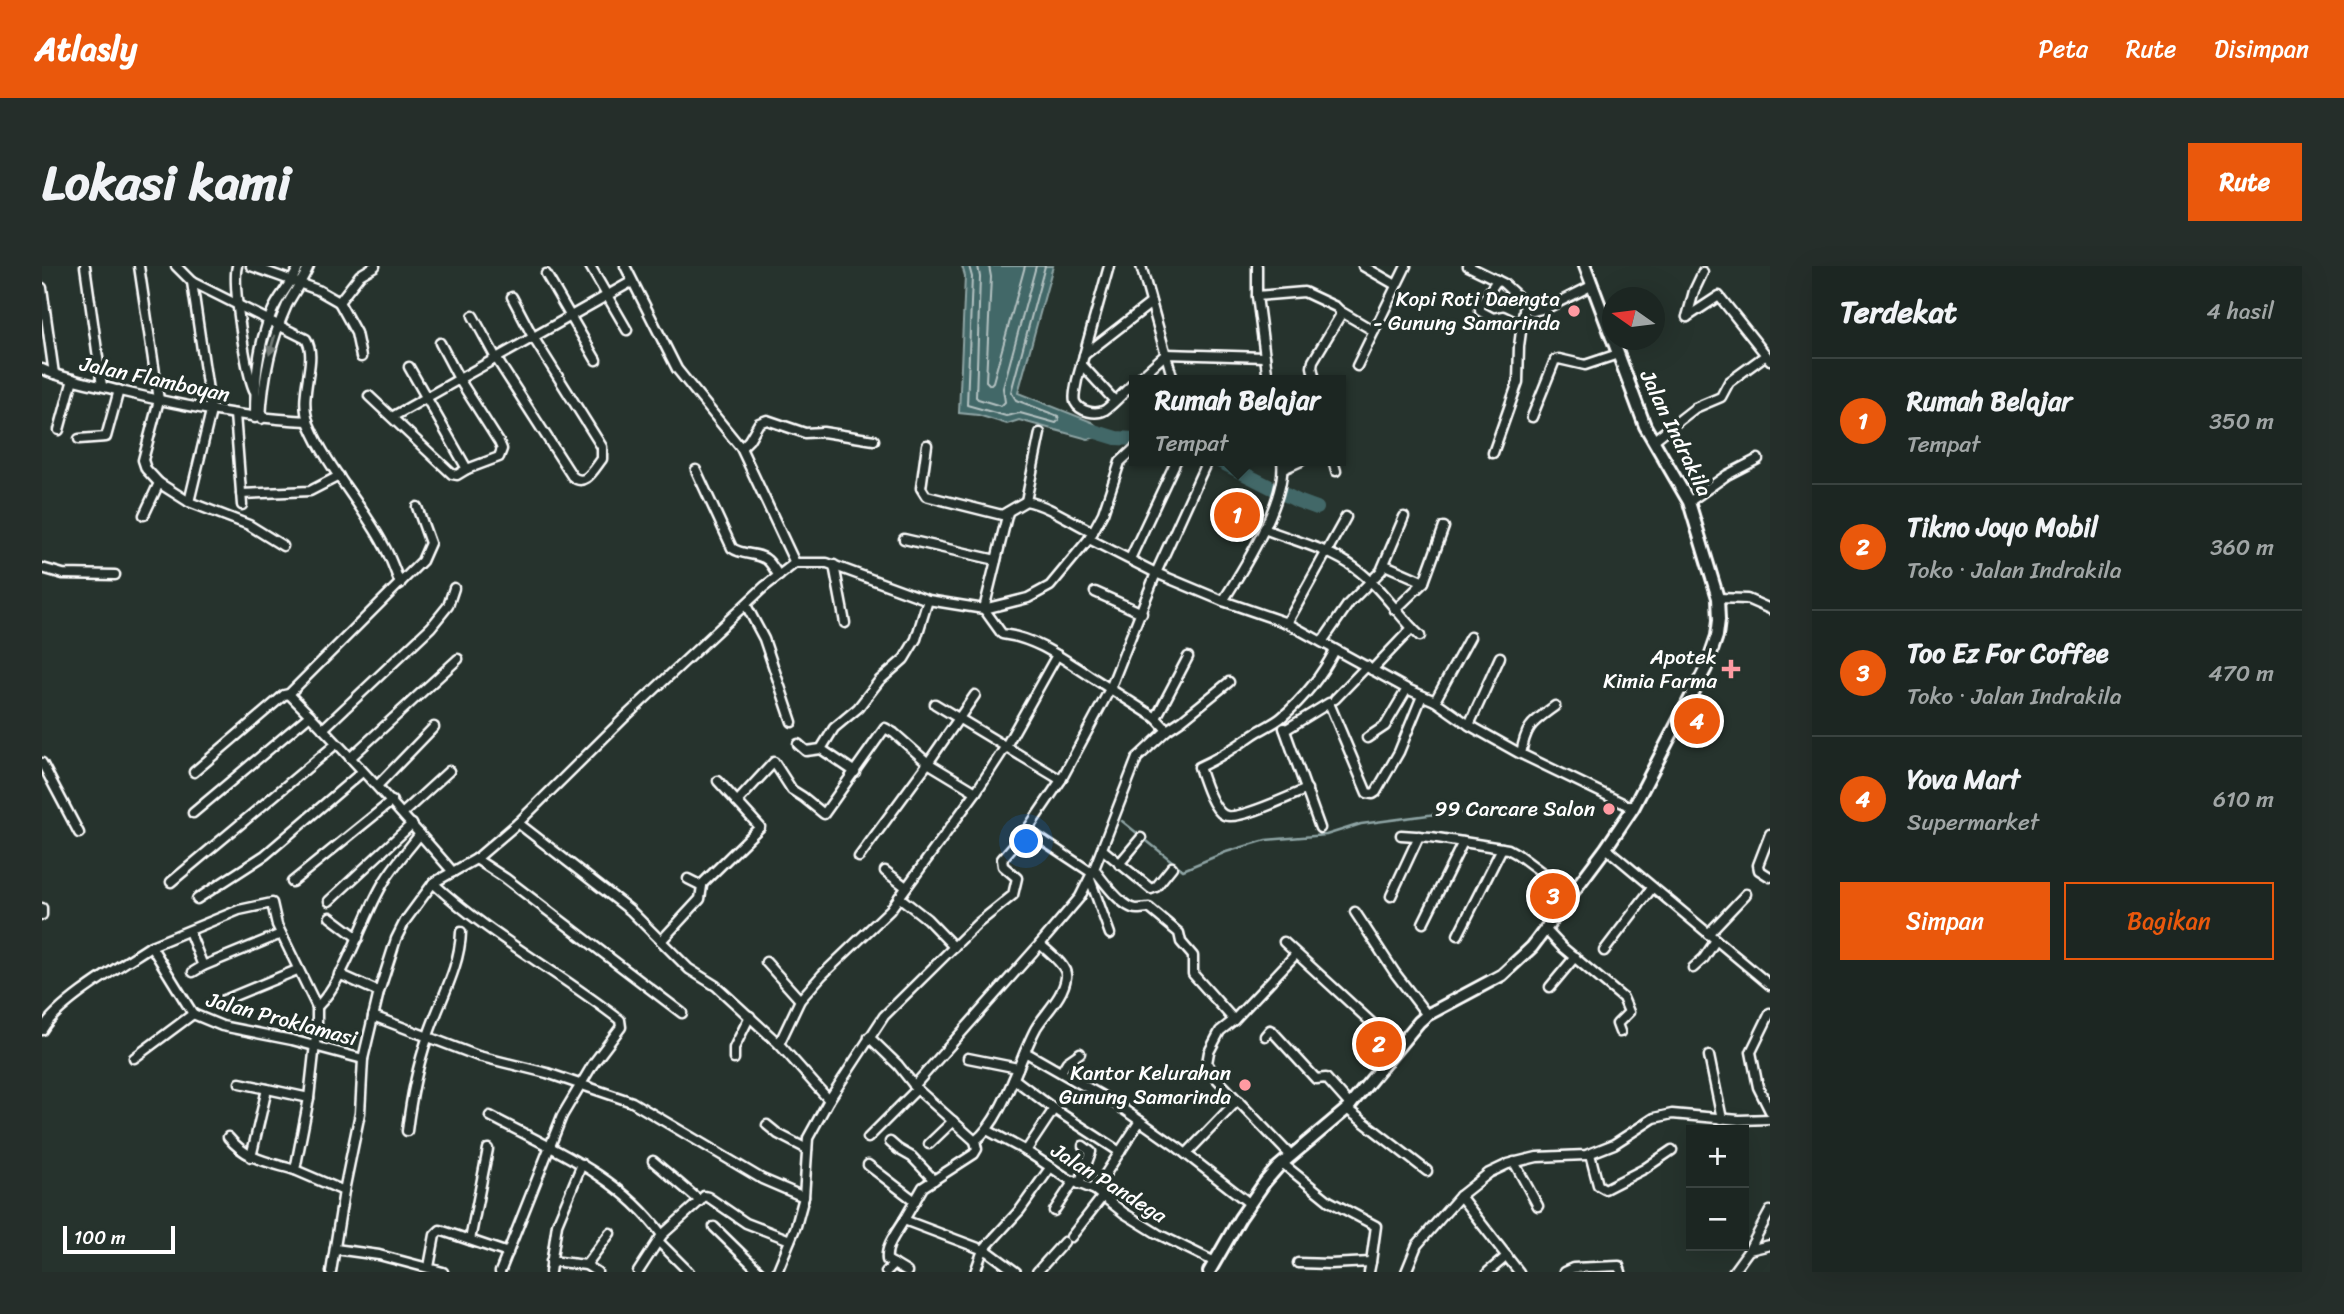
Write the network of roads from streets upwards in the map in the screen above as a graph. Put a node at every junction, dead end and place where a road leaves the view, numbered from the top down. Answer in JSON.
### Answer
{"nodes":[{"id":1,"x":85,"y":266,"type":"edge"},
{"id":2,"x":139,"y":266,"type":"edge"},
{"id":3,"x":176,"y":266,"type":"edge"},
{"id":4,"x":237,"y":266,"type":"edge"},
{"id":5,"x":251,"y":266,"type":"edge"},
{"id":6,"x":299,"y":266,"type":"edge"},
{"id":7,"x":309,"y":266,"type":"edge"},
{"id":8,"x":375,"y":266,"type":"edge"},
{"id":9,"x":590,"y":266,"type":"edge"},
{"id":10,"x":625,"y":266,"type":"edge"},
{"id":11,"x":1109,"y":266,"type":"edge"},
{"id":12,"x":1141,"y":266,"type":"edge"},
{"id":13,"x":1257,"y":266,"type":"edge"},
{"id":14,"x":1363,"y":266,"type":"edge"},
{"id":15,"x":1406,"y":266,"type":"edge"},
{"id":16,"x":1468,"y":266,"type":"edge"},
{"id":17,"x":1585,"y":266,"type":"edge"},
{"id":18,"x":360,"y":271,"type":"edge"},
{"id":19,"x":1703,"y":272,"type":"dead end"},
{"id":20,"x":547,"y":274,"type":"dead end"},
{"id":21,"x":1497,"y":279,"type":"junction"},
{"id":22,"x":192,"y":282,"type":"junction"},
{"id":23,"x":297,"y":282,"type":"junction"},
{"id":24,"x":631,"y":282,"type":"junction"},
{"id":25,"x":1396,"y":285,"type":"junction"},
{"id":26,"x":1593,"y":285,"type":"junction"},
{"id":27,"x":42,"y":288,"type":"edge"},
{"id":28,"x":607,"y":296,"type":"junction"},
{"id":29,"x":1257,"y":296,"type":"junction"},
{"id":30,"x":512,"y":297,"type":"dead end"},
{"id":31,"x":339,"y":302,"type":"junction"},
{"id":32,"x":238,"y":303,"type":"junction"},
{"id":33,"x":1150,"y":303,"type":"junction"},
{"id":34,"x":1525,"y":303,"type":"junction"},
{"id":35,"x":1602,"y":309,"type":"edge"},
{"id":36,"x":1340,"y":311,"type":"junction"},
{"id":37,"x":473,"y":316,"type":"dead end"},
{"id":38,"x":570,"y":316,"type":"junction"},
{"id":39,"x":269,"y":319,"type":"junction"},
{"id":40,"x":279,"y":324,"type":"junction"},
{"id":41,"x":1522,"y":325,"type":"junction"},
{"id":42,"x":627,"y":330,"type":"dead end"},
{"id":43,"x":1374,"y":331,"type":"junction"},
{"id":44,"x":533,"y":337,"type":"junction"},
{"id":45,"x":440,"y":343,"type":"dead end"},
{"id":46,"x":1617,"y":350,"type":"edge"},
{"id":47,"x":1166,"y":354,"type":"junction"},
{"id":48,"x":1618,"y":354,"type":"junction"},
{"id":49,"x":361,"y":356,"type":"dead end"},
{"id":50,"x":1265,"y":357,"type":"junction"},
{"id":51,"x":496,"y":358,"type":"junction"},
{"id":52,"x":1768,"y":358,"type":"edge"},
{"id":53,"x":596,"y":360,"type":"dead end"},
{"id":54,"x":1083,"y":360,"type":"junction"},
{"id":55,"x":1357,"y":366,"type":"dead end"},
{"id":56,"x":409,"y":367,"type":"dead end"},
{"id":57,"x":42,"y":369,"type":"edge"},
{"id":58,"x":54,"y":374,"type":"junction"},
{"id":59,"x":1143,"y":375,"type":"edge"},
{"id":60,"x":1172,"y":375,"type":"edge"},
{"id":61,"x":1267,"y":375,"type":"edge"},
{"id":62,"x":1314,"y":375,"type":"edge"},
{"id":63,"x":73,"y":379,"type":"junction"},
{"id":64,"x":459,"y":379,"type":"junction"},
{"id":65,"x":102,"y":386,"type":"junction"},
{"id":66,"x":1129,"y":387,"type":"edge"},
{"id":67,"x":119,"y":390,"type":"junction"},
{"id":68,"x":255,"y":392,"type":"junction"},
{"id":69,"x":369,"y":396,"type":"dead end"},
{"id":70,"x":425,"y":398,"type":"junction"},
{"id":71,"x":159,"y":400,"type":"junction"},
{"id":72,"x":262,"y":400,"type":"junction"},
{"id":73,"x":1114,"y":400,"type":"junction"},
{"id":74,"x":211,"y":411,"type":"junction"},
{"id":75,"x":235,"y":414,"type":"junction"},
{"id":76,"x":392,"y":417,"type":"junction"},
{"id":77,"x":1532,"y":417,"type":"dead end"},
{"id":78,"x":258,"y":418,"type":"junction"},
{"id":79,"x":308,"y":421,"type":"junction"},
{"id":80,"x":59,"y":430,"type":"dead end"},
{"id":81,"x":1040,"y":433,"type":"dead end"},
{"id":82,"x":79,"y":439,"type":"dead end"},
{"id":83,"x":874,"y":440,"type":"dead end"},
{"id":84,"x":1654,"y":440,"type":"junction"},
{"id":85,"x":927,"y":445,"type":"dead end"},
{"id":86,"x":741,"y":448,"type":"junction"},
{"id":87,"x":1493,"y":453,"type":"dead end"},
{"id":88,"x":1129,"y":454,"type":"edge"},
{"id":89,"x":1758,"y":459,"type":"dead end"},
{"id":90,"x":1174,"y":466,"type":"edge"},
{"id":91,"x":1204,"y":466,"type":"edge"},
{"id":92,"x":1283,"y":466,"type":"edge"},
{"id":93,"x":1334,"y":466,"type":"edge"},
{"id":94,"x":467,"y":469,"type":"junction"},
{"id":95,"x":696,"y":470,"type":"dead end"},
{"id":96,"x":1336,"y":471,"type":"dead end"},
{"id":97,"x":339,"y":476,"type":"junction"},
{"id":98,"x":159,"y":483,"type":"junction"},
{"id":99,"x":241,"y":494,"type":"junction"},
{"id":100,"x":1026,"y":501,"type":"junction"},
{"id":101,"x":189,"y":502,"type":"junction"},
{"id":102,"x":1689,"y":502,"type":"junction"},
{"id":103,"x":242,"y":505,"type":"dead end"},
{"id":104,"x":417,"y":507,"type":"dead end"},
{"id":105,"x":1008,"y":512,"type":"junction"},
{"id":106,"x":144,"y":515,"type":"dead end"},
{"id":107,"x":1346,"y":517,"type":"dead end"},
{"id":108,"x":1404,"y":517,"type":"dead end"},
{"id":109,"x":1444,"y":527,"type":"dead end"},
{"id":110,"x":1264,"y":530,"type":"junction"},
{"id":111,"x":1091,"y":536,"type":"junction"},
{"id":112,"x":904,"y":539,"type":"dead end"},
{"id":113,"x":283,"y":546,"type":"dead end"},
{"id":114,"x":1325,"y":552,"type":"junction"},
{"id":115,"x":1130,"y":559,"type":"junction"},
{"id":116,"x":996,"y":560,"type":"junction"},
{"id":117,"x":794,"y":563,"type":"junction"},
{"id":118,"x":834,"y":565,"type":"junction"},
{"id":119,"x":1385,"y":565,"type":"junction"},
{"id":120,"x":42,"y":568,"type":"edge"},
{"id":121,"x":1156,"y":573,"type":"junction"},
{"id":122,"x":115,"y":575,"type":"dead end"},
{"id":123,"x":779,"y":576,"type":"junction"},
{"id":124,"x":1371,"y":582,"type":"junction"},
{"id":125,"x":1424,"y":582,"type":"junction"},
{"id":126,"x":400,"y":584,"type":"junction"},
{"id":127,"x":454,"y":588,"type":"dead end"},
{"id":128,"x":1095,"y":592,"type":"dead end"},
{"id":129,"x":1718,"y":598,"type":"junction"},
{"id":130,"x":928,"y":600,"type":"junction"},
{"id":131,"x":1223,"y":601,"type":"junction"},
{"id":132,"x":746,"y":605,"type":"junction"},
{"id":133,"x":984,"y":609,"type":"junction"},
{"id":134,"x":1770,"y":609,"type":"edge"},
{"id":135,"x":1395,"y":610,"type":"junction"},
{"id":136,"x":1142,"y":613,"type":"junction"},
{"id":137,"x":845,"y":623,"type":"dead end"},
{"id":138,"x":1287,"y":623,"type":"junction"},
{"id":139,"x":1412,"y":628,"type":"junction"},
{"id":140,"x":1420,"y":636,"type":"dead end"},
{"id":141,"x":1470,"y":637,"type":"dead end"},
{"id":142,"x":1322,"y":642,"type":"junction"},
{"id":143,"x":1335,"y":650,"type":"junction"},
{"id":144,"x":1058,"y":655,"type":"junction"},
{"id":145,"x":1188,"y":657,"type":"dead end"},
{"id":146,"x":1500,"y":657,"type":"dead end"},
{"id":147,"x":458,"y":659,"type":"dead end"},
{"id":148,"x":1370,"y":668,"type":"junction"},
{"id":149,"x":1229,"y":682,"type":"dead end"},
{"id":150,"x":1110,"y":689,"type":"junction"},
{"id":151,"x":1407,"y":690,"type":"junction"},
{"id":152,"x":289,"y":694,"type":"junction"},
{"id":153,"x":975,"y":695,"type":"dead end"},
{"id":154,"x":1422,"y":696,"type":"junction"},
{"id":155,"x":1335,"y":699,"type":"dead end"},
{"id":156,"x":1435,"y":701,"type":"junction"},
{"id":157,"x":935,"y":704,"type":"dead end"},
{"id":158,"x":1555,"y":706,"type":"dead end"},
{"id":159,"x":310,"y":715,"type":"junction"},
{"id":160,"x":1156,"y":718,"type":"junction"},
{"id":161,"x":1280,"y":719,"type":"junction"},
{"id":162,"x":959,"y":720,"type":"junction"},
{"id":163,"x":792,"y":722,"type":"dead end"},
{"id":164,"x":1469,"y":724,"type":"junction"},
{"id":165,"x":434,"y":727,"type":"dead end"},
{"id":166,"x":323,"y":729,"type":"junction"},
{"id":167,"x":1167,"y":730,"type":"junction"},
{"id":168,"x":1285,"y":730,"type":"junction"},
{"id":169,"x":1367,"y":738,"type":"dead end"},
{"id":170,"x":336,"y":744,"type":"junction"},
{"id":171,"x":798,"y":744,"type":"dead end"},
{"id":172,"x":1006,"y":746,"type":"junction"},
{"id":173,"x":821,"y":749,"type":"junction"},
{"id":174,"x":1521,"y":754,"type":"junction"},
{"id":175,"x":349,"y":758,"type":"junction"},
{"id":176,"x":42,"y":763,"type":"edge"},
{"id":177,"x":928,"y":763,"type":"junction"},
{"id":178,"x":449,"y":771,"type":"dead end"},
{"id":179,"x":194,"y":772,"type":"dead end"},
{"id":180,"x":362,"y":772,"type":"junction"},
{"id":181,"x":855,"y":772,"type":"junction"},
{"id":182,"x":1061,"y":780,"type":"junction"},
{"id":183,"x":718,"y":781,"type":"dead end"},
{"id":184,"x":378,"y":785,"type":"junction"},
{"id":185,"x":1307,"y":789,"type":"junction"},
{"id":186,"x":976,"y":792,"type":"junction"},
{"id":187,"x":392,"y":801,"type":"junction"},
{"id":188,"x":737,"y":802,"type":"junction"},
{"id":189,"x":1633,"y":808,"type":"junction"},
{"id":190,"x":193,"y":813,"type":"dead end"},
{"id":191,"x":403,"y":813,"type":"junction"},
{"id":192,"x":518,"y":823,"type":"junction"},
{"id":193,"x":412,"y":824,"type":"junction"},
{"id":194,"x":1320,"y":828,"type":"dead end"},
{"id":195,"x":1027,"y":830,"type":"junction"},
{"id":196,"x":79,"y":833,"type":"dead end"},
{"id":197,"x":420,"y":834,"type":"junction"},
{"id":198,"x":1770,"y":834,"type":"edge"},
{"id":199,"x":1401,"y":835,"type":"dead end"},
{"id":200,"x":1419,"y":836,"type":"junction"},
{"id":201,"x":1141,"y":838,"type":"dead end"},
{"id":202,"x":1462,"y":842,"type":"junction"},
{"id":203,"x":1502,"y":848,"type":"junction"},
{"id":204,"x":1606,"y":848,"type":"junction"},
{"id":205,"x":1102,"y":849,"type":"junction"},
{"id":206,"x":859,"y":857,"type":"dead end"},
{"id":207,"x":476,"y":859,"type":"junction"},
{"id":208,"x":1119,"y":864,"type":"junction"},
{"id":209,"x":1172,"y":867,"type":"dead end"},
{"id":210,"x":885,"y":871,"type":"dead end"},
{"id":211,"x":453,"y":872,"type":"junction"},
{"id":212,"x":1092,"y":874,"type":"junction"},
{"id":213,"x":1770,"y":877,"type":"edge"},
{"id":214,"x":688,"y":879,"type":"dead end"},
{"id":215,"x":171,"y":882,"type":"dead end"},
{"id":216,"x":292,"y":882,"type":"dead end"},
{"id":217,"x":433,"y":883,"type":"junction"},
{"id":218,"x":701,"y":885,"type":"junction"},
{"id":219,"x":906,"y":887,"type":"junction"},
{"id":220,"x":1652,"y":888,"type":"junction"},
{"id":221,"x":1571,"y":894,"type":"junction"},
{"id":222,"x":1746,"y":894,"type":"dead end"},
{"id":223,"x":900,"y":897,"type":"junction"},
{"id":224,"x":1391,"y":897,"type":"dead end"},
{"id":225,"x":197,"y":900,"type":"dead end"},
{"id":226,"x":329,"y":901,"type":"dead end"},
{"id":227,"x":42,"y":908,"type":"edge"},
{"id":228,"x":1355,"y":912,"type":"dead end"},
{"id":229,"x":42,"y":915,"type":"edge"},
{"id":230,"x":330,"y":917,"type":"dead end"},
{"id":231,"x":1423,"y":923,"type":"dead end"},
{"id":232,"x":1545,"y":929,"type":"junction"},
{"id":233,"x":189,"y":931,"type":"junction"},
{"id":234,"x":461,"y":932,"type":"dead end"},
{"id":235,"x":281,"y":934,"type":"junction"},
{"id":236,"x":1110,"y":934,"type":"dead end"},
{"id":237,"x":1458,"y":935,"type":"dead end"},
{"id":238,"x":1712,"y":937,"type":"junction"},
{"id":239,"x":358,"y":938,"type":"junction"},
{"id":240,"x":662,"y":941,"type":"junction"},
{"id":241,"x":1284,"y":942,"type":"dead end"},
{"id":242,"x":1041,"y":944,"type":"junction"},
{"id":243,"x":151,"y":946,"type":"junction"},
{"id":244,"x":954,"y":947,"type":"junction"},
{"id":245,"x":1604,"y":951,"type":"dead end"},
{"id":246,"x":1296,"y":954,"type":"junction"},
{"id":247,"x":1575,"y":957,"type":"junction"},
{"id":248,"x":766,"y":962,"type":"dead end"},
{"id":249,"x":203,"y":966,"type":"junction"},
{"id":250,"x":1693,"y":968,"type":"dead end"},
{"id":251,"x":297,"y":970,"type":"junction"},
{"id":252,"x":193,"y":972,"type":"dead end"},
{"id":253,"x":339,"y":974,"type":"junction"},
{"id":254,"x":1770,"y":985,"type":"edge"},
{"id":255,"x":1550,"y":987,"type":"dead end"},
{"id":256,"x":379,"y":992,"type":"junction"},
{"id":257,"x":800,"y":1000,"type":"junction"},
{"id":258,"x":217,"y":1003,"type":"dead end"},
{"id":259,"x":317,"y":1007,"type":"junction"},
{"id":260,"x":682,"y":1013,"type":"dead end"},
{"id":261,"x":1770,"y":1013,"type":"edge"},
{"id":262,"x":193,"y":1014,"type":"junction"},
{"id":263,"x":1427,"y":1014,"type":"junction"},
{"id":264,"x":373,"y":1016,"type":"junction"},
{"id":265,"x":750,"y":1016,"type":"junction"},
{"id":266,"x":1234,"y":1020,"type":"junction"},
{"id":267,"x":42,"y":1030,"type":"edge"},
{"id":268,"x":1620,"y":1032,"type":"dead end"},
{"id":269,"x":428,"y":1036,"type":"junction"},
{"id":270,"x":1265,"y":1036,"type":"dead end"},
{"id":271,"x":869,"y":1037,"type":"junction"},
{"id":272,"x":779,"y":1044,"type":"junction"},
{"id":273,"x":315,"y":1046,"type":"junction"},
{"id":274,"x":1397,"y":1046,"type":"junction"},
{"id":275,"x":1025,"y":1052,"type":"junction"},
{"id":276,"x":1080,"y":1053,"type":"dead end"},
{"id":277,"x":1709,"y":1056,"type":"dead end"},
{"id":278,"x":134,"y":1058,"type":"dead end"},
{"id":279,"x":968,"y":1058,"type":"dead end"},
{"id":280,"x":363,"y":1059,"type":"junction"},
{"id":281,"x":734,"y":1059,"type":"dead end"},
{"id":282,"x":1018,"y":1068,"type":"junction"},
{"id":283,"x":1060,"y":1072,"type":"junction"},
{"id":284,"x":1014,"y":1079,"type":"junction"},
{"id":285,"x":240,"y":1083,"type":"dead end"},
{"id":286,"x":583,"y":1083,"type":"junction"},
{"id":287,"x":915,"y":1088,"type":"junction"},
{"id":288,"x":267,"y":1089,"type":"junction"},
{"id":289,"x":309,"y":1098,"type":"junction"},
{"id":290,"x":829,"y":1100,"type":"junction"},
{"id":291,"x":1238,"y":1100,"type":"junction"},
{"id":292,"x":1349,"y":1108,"type":"junction"},
{"id":293,"x":1055,"y":1110,"type":"junction"},
{"id":294,"x":1770,"y":1111,"type":"edge"},
{"id":295,"x":490,"y":1116,"type":"dead end"},
{"id":296,"x":1770,"y":1118,"type":"edge"},
{"id":297,"x":1722,"y":1119,"type":"junction"},
{"id":298,"x":953,"y":1121,"type":"junction"},
{"id":299,"x":1140,"y":1121,"type":"junction"},
{"id":300,"x":767,"y":1125,"type":"dead end"},
{"id":301,"x":987,"y":1130,"type":"junction"},
{"id":302,"x":407,"y":1131,"type":"dead end"},
{"id":303,"x":228,"y":1137,"type":"dead end"},
{"id":304,"x":868,"y":1138,"type":"dead end"},
{"id":305,"x":975,"y":1141,"type":"junction"},
{"id":306,"x":890,"y":1142,"type":"dead end"},
{"id":307,"x":929,"y":1144,"type":"dead end"},
{"id":308,"x":1083,"y":1146,"type":"dead end"},
{"id":309,"x":551,"y":1147,"type":"junction"},
{"id":310,"x":488,"y":1149,"type":"dead end"},
{"id":311,"x":807,"y":1149,"type":"junction"},
{"id":312,"x":1672,"y":1150,"type":"dead end"},
{"id":313,"x":1026,"y":1151,"type":"junction"},
{"id":314,"x":1120,"y":1152,"type":"junction"},
{"id":315,"x":1186,"y":1154,"type":"junction"},
{"id":316,"x":1590,"y":1154,"type":"junction"},
{"id":317,"x":251,"y":1157,"type":"junction"},
{"id":318,"x":1286,"y":1160,"type":"junction"},
{"id":319,"x":653,"y":1161,"type":"dead end"},
{"id":320,"x":1514,"y":1162,"type":"junction"},
{"id":321,"x":582,"y":1164,"type":"junction"},
{"id":322,"x":868,"y":1165,"type":"dead end"},
{"id":323,"x":1050,"y":1168,"type":"junction"},
{"id":324,"x":295,"y":1170,"type":"junction"},
{"id":325,"x":1427,"y":1171,"type":"dead end"},
{"id":326,"x":934,"y":1180,"type":"junction"},
{"id":327,"x":1076,"y":1182,"type":"junction"},
{"id":328,"x":344,"y":1191,"type":"junction"},
{"id":329,"x":1099,"y":1193,"type":"junction"},
{"id":330,"x":1460,"y":1196,"type":"junction"},
{"id":331,"x":804,"y":1197,"type":"junction"},
{"id":332,"x":700,"y":1201,"type":"junction"},
{"id":333,"x":915,"y":1201,"type":"junction"},
{"id":334,"x":1249,"y":1203,"type":"junction"},
{"id":335,"x":1538,"y":1206,"type":"dead end"},
{"id":336,"x":1054,"y":1211,"type":"dead end"},
{"id":337,"x":1770,"y":1211,"type":"edge"},
{"id":338,"x":904,"y":1220,"type":"junction"},
{"id":339,"x":714,"y":1227,"type":"dead end"},
{"id":340,"x":610,"y":1233,"type":"dead end"},
{"id":341,"x":660,"y":1238,"type":"junction"},
{"id":342,"x":470,"y":1240,"type":"junction"},
{"id":343,"x":790,"y":1240,"type":"junction"},
{"id":344,"x":1770,"y":1245,"type":"edge"},
{"id":345,"x":335,"y":1249,"type":"junction"},
{"id":346,"x":983,"y":1250,"type":"junction"},
{"id":347,"x":1749,"y":1250,"type":"joint"},
{"id":348,"x":1748,"y":1251,"type":"edge"},
{"id":349,"x":508,"y":1253,"type":"junction"},
{"id":350,"x":1507,"y":1255,"type":"junction"},
{"id":351,"x":551,"y":1261,"type":"junction"},
{"id":352,"x":1371,"y":1262,"type":"junction"},
{"id":353,"x":1298,"y":1263,"type":"dead end"},
{"id":354,"x":894,"y":1264,"type":"junction"},
{"id":355,"x":586,"y":1265,"type":"junction"},
{"id":356,"x":429,"y":1267,"type":"junction"},
{"id":357,"x":1212,"y":1267,"type":"edge"},
{"id":358,"x":576,"y":1268,"type":"edge"},
{"id":359,"x":331,"y":1272,"type":"edge"},
{"id":360,"x":443,"y":1272,"type":"edge"},
{"id":361,"x":500,"y":1272,"type":"edge"},
{"id":362,"x":550,"y":1272,"type":"edge"},
{"id":363,"x":597,"y":1272,"type":"edge"},
{"id":364,"x":638,"y":1272,"type":"edge"},
{"id":365,"x":689,"y":1272,"type":"edge"},
{"id":366,"x":760,"y":1272,"type":"edge"},
{"id":367,"x":777,"y":1272,"type":"edge"},
{"id":368,"x":886,"y":1272,"type":"edge"},
{"id":369,"x":907,"y":1272,"type":"edge"},
{"id":370,"x":975,"y":1272,"type":"edge"},
{"id":371,"x":1016,"y":1272,"type":"edge"},
{"id":372,"x":1037,"y":1272,"type":"edge"},
{"id":373,"x":1369,"y":1272,"type":"edge"},
{"id":374,"x":1406,"y":1272,"type":"edge"},
{"id":375,"x":1488,"y":1272,"type":"edge"},
{"id":376,"x":1519,"y":1272,"type":"edge"},
{"id":377,"x":1564,"y":1272,"type":"edge"},
{"id":378,"x":1621,"y":1272,"type":"edge"},
{"id":379,"x":1733,"y":1272,"type":"edge"}],
"edges":[{"from":1,"to":65,"type":"street"},
{"from":2,"to":71,"type":"street"},
{"from":3,"to":22,"type":"street"},
{"from":4,"to":32,"type":"street"},
{"from":5,"to":23,"type":"street"},
{"from":6,"to":23,"type":"street"},
{"from":7,"to":23,"type":"street"},
{"from":8,"to":18,"type":"street"},
{"from":9,"to":28,"type":"street"},
{"from":10,"to":24,"type":"street"},
{"from":11,"to":54,"type":"street"},
{"from":12,"to":33,"type":"street"},
{"from":13,"to":29,"type":"street"},
{"from":14,"to":25,"type":"street"},
{"from":15,"to":25,"type":"street"},
{"from":16,"to":21,"type":"street"},
{"from":17,"to":26,"type":"street","name":"Jalan Indrakila"},
{"from":18,"to":31,"type":"street"},
{"from":19,"to":52,"type":"street"},
{"from":20,"to":38,"type":"street"},
{"from":21,"to":34,"type":"street"},
{"from":21,"to":41,"type":"street"},
{"from":22,"to":32,"type":"street"},
{"from":22,"to":74,"type":"street"},
{"from":23,"to":31,"type":"street"},
{"from":23,"to":39,"type":"street"},
{"from":23,"to":40,"type":"street"},
{"from":24,"to":28,"type":"street"},
{"from":24,"to":86,"type":"street"},
{"from":25,"to":43,"type":"street"},
{"from":26,"to":34,"type":"street"},
{"from":26,"to":35,"type":"street","name":"Jalan Indrakila"},
{"from":27,"to":58,"type":"street"},
{"from":28,"to":38,"type":"street"},
{"from":28,"to":42,"type":"street"},
{"from":29,"to":36,"type":"street"},
{"from":29,"to":50,"type":"street"},
{"from":30,"to":44,"type":"street"},
{"from":31,"to":49,"type":"street"},
{"from":32,"to":39,"type":"street"},
{"from":32,"to":68,"type":"street"},
{"from":33,"to":47,"type":"street"},
{"from":33,"to":54,"type":"street"},
{"from":34,"to":41,"type":"street"},
{"from":36,"to":43,"type":"street"},
{"from":36,"to":62,"type":"street"},
{"from":37,"to":51,"type":"street"},
{"from":38,"to":44,"type":"street"},
{"from":38,"to":53,"type":"street"},
{"from":39,"to":40,"type":"street"},
{"from":39,"to":68,"type":"street"},
{"from":40,"to":72,"type":"street","one_way":true},
{"from":40,"to":79,"type":"street"},
{"from":41,"to":87,"type":"street"},
{"from":43,"to":55,"type":"street"},
{"from":44,"to":51,"type":"street"},
{"from":44,"to":51,"type":"street"},
{"from":45,"to":64,"type":"street"},
{"from":46,"to":48,"type":"street","name":"Jalan Indrakila"},
{"from":47,"to":50,"type":"street"},
{"from":47,"to":59,"type":"street"},
{"from":47,"to":60,"type":"street"},
{"from":48,"to":77,"type":"street"},
{"from":48,"to":84,"type":"street","name":"Jalan Indrakila"},
{"from":50,"to":61,"type":"street"},
{"from":51,"to":64,"type":"street"},
{"from":52,"to":84,"type":"street"},
{"from":54,"to":73,"type":"street"},
{"from":54,"to":73,"type":"street"},
{"from":56,"to":70,"type":"street"},
{"from":57,"to":58,"type":"street","name":"Jalan Flamboyan"},
{"from":58,"to":63,"type":"street","name":"Jalan Flamboyan"},
{"from":63,"to":65,"type":"street","name":"Jalan Flamboyan"},
{"from":63,"to":80,"type":"street"},
{"from":64,"to":70,"type":"street"},
{"from":64,"to":94,"type":"street"},
{"from":65,"to":67,"type":"street","name":"Jalan Flamboyan"},
{"from":66,"to":73,"type":"street"},
{"from":67,"to":71,"type":"street","name":"Jalan Flamboyan"},
{"from":67,"to":82,"type":"street"},
{"from":68,"to":72,"type":"street"},
{"from":68,"to":78,"type":"street"},
{"from":69,"to":76,"type":"street"},
{"from":70,"to":76,"type":"street"},
{"from":70,"to":94,"type":"street"},
{"from":71,"to":74,"type":"street","name":"Jalan Flamboyan"},
{"from":71,"to":98,"type":"street"},
{"from":72,"to":78,"type":"street"},
{"from":74,"to":75,"type":"street","name":"Jalan Flamboyan"},
{"from":74,"to":101,"type":"street"},
{"from":75,"to":78,"type":"street","name":"Jalan Flamboyan"},
{"from":75,"to":99,"type":"street"},
{"from":76,"to":94,"type":"street"},
{"from":78,"to":79,"type":"street","name":"Jalan Flamboyan"},
{"from":79,"to":97,"type":"street"},
{"from":81,"to":100,"type":"street"},
{"from":83,"to":86,"type":"street"},
{"from":84,"to":102,"type":"street","name":"Jalan Indrakila"},
{"from":85,"to":105,"type":"street"},
{"from":86,"to":117,"type":"street"},
{"from":88,"to":111,"type":"street"},
{"from":89,"to":102,"type":"street"},
{"from":90,"to":115,"type":"street"},
{"from":91,"to":121,"type":"street"},
{"from":92,"to":110,"type":"street"},
{"from":93,"to":96,"type":"street"},
{"from":95,"to":123,"type":"street"},
{"from":97,"to":99,"type":"street"},
{"from":97,"to":126,"type":"street"},
{"from":98,"to":101,"type":"street"},
{"from":98,"to":106,"type":"street"},
{"from":99,"to":103,"type":"street"},
{"from":100,"to":105,"type":"street"},
{"from":100,"to":111,"type":"street"},
{"from":101,"to":113,"type":"street"},
{"from":102,"to":129,"type":"street","name":"Jalan Indrakila"},
{"from":104,"to":126,"type":"street"},
{"from":105,"to":116,"type":"street"},
{"from":107,"to":114,"type":"street"},
{"from":108,"to":119,"type":"street"},
{"from":109,"to":125,"type":"street"},
{"from":110,"to":114,"type":"street"},
{"from":110,"to":131,"type":"street"},
{"from":111,"to":115,"type":"street"},
{"from":111,"to":133,"type":"street"},
{"from":112,"to":116,"type":"street"},
{"from":114,"to":124,"type":"street"},
{"from":114,"to":138,"type":"street"},
{"from":115,"to":121,"type":"street"},
{"from":116,"to":133,"type":"street"},
{"from":117,"to":118,"type":"street"},
{"from":117,"to":123,"type":"street"},
{"from":118,"to":130,"type":"street"},
{"from":118,"to":137,"type":"street"},
{"from":119,"to":124,"type":"street"},
{"from":119,"to":125,"type":"street"},
{"from":120,"to":122,"type":"street"},
{"from":121,"to":131,"type":"street"},
{"from":121,"to":136,"type":"street"},
{"from":123,"to":132,"type":"street"},
{"from":124,"to":135,"type":"street"},
{"from":124,"to":142,"type":"street"},
{"from":125,"to":135,"type":"street"},
{"from":126,"to":152,"type":"street"},
{"from":127,"to":166,"type":"street"},
{"from":128,"to":136,"type":"street"},
{"from":129,"to":134,"type":"street"},
{"from":129,"to":189,"type":"street","name":"Jalan Indrakila"},
{"from":130,"to":133,"type":"street"},
{"from":130,"to":173,"type":"street"},
{"from":131,"to":138,"type":"street"},
{"from":132,"to":163,"type":"street"},
{"from":132,"to":192,"type":"street"},
{"from":133,"to":144,"type":"street"},
{"from":135,"to":139,"type":"street"},
{"from":136,"to":150,"type":"street"},
{"from":138,"to":142,"type":"street"},
{"from":139,"to":140,"type":"street"},
{"from":139,"to":148,"type":"street"},
{"from":141,"to":156,"type":"street"},
{"from":142,"to":143,"type":"street"},
{"from":143,"to":148,"type":"street"},
{"from":143,"to":161,"type":"street"},
{"from":144,"to":150,"type":"street"},
{"from":144,"to":172,"type":"street"},
{"from":145,"to":160,"type":"street"},
{"from":146,"to":164,"type":"street"},
{"from":147,"to":175,"type":"street"},
{"from":148,"to":151,"type":"street"},
{"from":148,"to":155,"type":"street"},
{"from":149,"to":167,"type":"street"},
{"from":150,"to":160,"type":"street"},
{"from":150,"to":182,"type":"street"},
{"from":151,"to":154,"type":"street"},
{"from":151,"to":169,"type":"street"},
{"from":152,"to":159,"type":"street"},
{"from":152,"to":179,"type":"street"},
{"from":153,"to":162,"type":"street"},
{"from":154,"to":156,"type":"street"},
{"from":154,"to":168,"type":"street"},
{"from":156,"to":164,"type":"street"},
{"from":157,"to":162,"type":"street"},
{"from":158,"to":174,"type":"street"},
{"from":159,"to":166,"type":"street"},
{"from":159,"to":190,"type":"street"},
{"from":160,"to":167,"type":"street"},
{"from":161,"to":168,"type":"street"},
{"from":161,"to":185,"type":"street"},
{"from":162,"to":172,"type":"street"},
{"from":162,"to":177,"type":"street"},
{"from":164,"to":174,"type":"street"},
{"from":165,"to":184,"type":"street"},
{"from":166,"to":170,"type":"street"},
{"from":167,"to":205,"type":"street"},
{"from":168,"to":185,"type":"street"},
{"from":170,"to":175,"type":"street"},
{"from":170,"to":215,"type":"street"},
{"from":171,"to":173,"type":"street"},
{"from":172,"to":182,"type":"street"},
{"from":172,"to":186,"type":"street"},
{"from":173,"to":181,"type":"street"},
{"from":174,"to":189,"type":"street"},
{"from":175,"to":180,"type":"street"},
{"from":176,"to":196,"type":"street"},
{"from":177,"to":181,"type":"street"},
{"from":177,"to":186,"type":"street"},
{"from":177,"to":206,"type":"street"},
{"from":178,"to":191,"type":"street"},
{"from":180,"to":184,"type":"street"},
{"from":180,"to":225,"type":"street"},
{"from":181,"to":188,"type":"street"},
{"from":182,"to":195,"type":"street"},
{"from":183,"to":188,"type":"street"},
{"from":184,"to":187,"type":"street"},
{"from":185,"to":194,"type":"street"},
{"from":186,"to":219,"type":"street"},
{"from":187,"to":191,"type":"street"},
{"from":187,"to":216,"type":"street"},
{"from":188,"to":218,"type":"street"},
{"from":189,"to":204,"type":"street","name":"Jalan Indrakila"},
{"from":191,"to":193,"type":"street"},
{"from":192,"to":207,"type":"street"},
{"from":192,"to":240,"type":"street"},
{"from":193,"to":197,"type":"street"},
{"from":193,"to":226,"type":"street"},
{"from":195,"to":212,"type":"street"},
{"from":195,"to":244,"type":"street"},
{"from":197,"to":211,"type":"street"},
{"from":197,"to":239,"type":"street"},
{"from":198,"to":213,"type":"street"},
{"from":199,"to":200,"type":"street"},
{"from":200,"to":202,"type":"street"},
{"from":200,"to":224,"type":"street"},
{"from":201,"to":208,"type":"street"},
{"from":202,"to":203,"type":"street"},
{"from":202,"to":231,"type":"street"},
{"from":203,"to":221,"type":"street"},
{"from":203,"to":237,"type":"street"},
{"from":204,"to":220,"type":"street"},
{"from":204,"to":221,"type":"street","name":"Jalan Indrakila"},
{"from":205,"to":208,"type":"street"},
{"from":205,"to":212,"type":"street"},
{"from":207,"to":211,"type":"street"},
{"from":207,"to":260,"type":"street"},
{"from":208,"to":209,"type":"street"},
{"from":210,"to":219,"type":"street"},
{"from":211,"to":217,"type":"street"},
{"from":212,"to":236,"type":"street"},
{"from":212,"to":242,"type":"street"},
{"from":212,"to":266,"type":"street"},
{"from":214,"to":218,"type":"street"},
{"from":217,"to":256,"type":"street"},
{"from":217,"to":286,"type":"street"},
{"from":218,"to":240,"type":"street"},
{"from":219,"to":223,"type":"street"},
{"from":220,"to":238,"type":"street"},
{"from":220,"to":245,"type":"street"},
{"from":221,"to":232,"type":"street","name":"Jalan Indrakila"},
{"from":222,"to":238,"type":"street"},
{"from":223,"to":244,"type":"street"},
{"from":223,"to":257,"type":"street"},
{"from":227,"to":229,"type":"street"},
{"from":228,"to":263,"type":"street"},
{"from":230,"to":239,"type":"street"},
{"from":232,"to":247,"type":"street"},
{"from":232,"to":263,"type":"street","name":"Jalan Indrakila"},
{"from":233,"to":235,"type":"street"},
{"from":233,"to":243,"type":"street"},
{"from":233,"to":249,"type":"street"},
{"from":234,"to":269,"type":"street"},
{"from":235,"to":249,"type":"street"},
{"from":235,"to":251,"type":"street"},
{"from":238,"to":250,"type":"street"},
{"from":238,"to":254,"type":"street"},
{"from":239,"to":253,"type":"street"},
{"from":240,"to":265,"type":"street"},
{"from":241,"to":246,"type":"street"},
{"from":242,"to":275,"type":"street"},
{"from":242,"to":287,"type":"street"},
{"from":243,"to":262,"type":"street"},
{"from":243,"to":267,"type":"street"},
{"from":244,"to":271,"type":"street"},
{"from":246,"to":266,"type":"street"},
{"from":246,"to":274,"type":"street"},
{"from":247,"to":255,"type":"street"},
{"from":247,"to":268,"type":"street"},
{"from":248,"to":257,"type":"street"},
{"from":249,"to":252,"type":"street"},
{"from":251,"to":258,"type":"street"},
{"from":251,"to":259,"type":"street"},
{"from":253,"to":256,"type":"street"},
{"from":253,"to":259,"type":"street"},
{"from":256,"to":264,"type":"street"},
{"from":257,"to":272,"type":"street"},
{"from":259,"to":273,"type":"street"},
{"from":261,"to":294,"type":"street"},
{"from":262,"to":273,"type":"street","name":"Jalan Proklamasi"},
{"from":262,"to":278,"type":"street"},
{"from":263,"to":274,"type":"street","name":"Jalan Indrakila"},
{"from":264,"to":269,"type":"street"},
{"from":264,"to":280,"type":"street"},
{"from":265,"to":272,"type":"street"},
{"from":265,"to":281,"type":"street"},
{"from":266,"to":291,"type":"street"},
{"from":269,"to":286,"type":"street"},
{"from":269,"to":302,"type":"street"},
{"from":270,"to":292,"type":"street"},
{"from":271,"to":287,"type":"street"},
{"from":271,"to":290,"type":"street"},
{"from":272,"to":290,"type":"street"},
{"from":273,"to":280,"type":"street","name":"Jalan Proklamasi"},
{"from":273,"to":289,"type":"street"},
{"from":274,"to":292,"type":"street","name":"Jalan Indrakila"},
{"from":275,"to":282,"type":"street"},
{"from":275,"to":283,"type":"street"},
{"from":276,"to":283,"type":"street"},
{"from":277,"to":297,"type":"street"},
{"from":279,"to":282,"type":"street"},
{"from":280,"to":328,"type":"street"},
{"from":282,"to":284,"type":"street"},
{"from":283,"to":299,"type":"street"},
{"from":284,"to":293,"type":"street"},
{"from":284,"to":301,"type":"street"},
{"from":285,"to":288,"type":"street"},
{"from":286,"to":309,"type":"street"},
{"from":286,"to":331,"type":"street"},
{"from":287,"to":298,"type":"street"},
{"from":287,"to":304,"type":"street"},
{"from":288,"to":289,"type":"street"},
{"from":288,"to":317,"type":"street"},
{"from":289,"to":324,"type":"street"},
{"from":290,"to":311,"type":"street"},
{"from":291,"to":315,"type":"street"},
{"from":291,"to":318,"type":"street"},
{"from":292,"to":318,"type":"street","name":"Jalan Indrakila"},
{"from":292,"to":325,"type":"street"},
{"from":293,"to":313,"type":"street"},
{"from":293,"to":314,"type":"street"},
{"from":295,"to":309,"type":"street"},
{"from":296,"to":297,"type":"street"},
{"from":297,"to":316,"type":"street"},
{"from":298,"to":305,"type":"street"},
{"from":298,"to":307,"type":"street"},
{"from":299,"to":314,"type":"street"},
{"from":299,"to":315,"type":"street"},
{"from":300,"to":311,"type":"street"},
{"from":301,"to":305,"type":"street"},
{"from":301,"to":313,"type":"street","name":"Jalan Pandega"},
{"from":303,"to":317,"type":"street"},
{"from":305,"to":326,"type":"street"},
{"from":306,"to":326,"type":"street"},
{"from":308,"to":327,"type":"street"},
{"from":309,"to":321,"type":"street"},
{"from":309,"to":349,"type":"street"},
{"from":310,"to":342,"type":"street"},
{"from":311,"to":331,"type":"street"},
{"from":312,"to":316,"type":"street"},
{"from":313,"to":323,"type":"street","name":"Jalan Pandega"},
{"from":314,"to":329,"type":"street"},
{"from":315,"to":334,"type":"street"},
{"from":316,"to":320,"type":"street"},
{"from":317,"to":324,"type":"street"},
{"from":318,"to":334,"type":"street","name":"Jalan Indrakila"},
{"from":318,"to":352,"type":"street"},
{"from":319,"to":332,"type":"street"},
{"from":320,"to":330,"type":"street"},
{"from":320,"to":335,"type":"street"},
{"from":321,"to":341,"type":"street"},
{"from":321,"to":351,"type":"street"},
{"from":322,"to":333,"type":"street"},
{"from":323,"to":327,"type":"street","name":"Jalan Pandega"},
{"from":323,"to":346,"type":"street"},
{"from":324,"to":328,"type":"street"},
{"from":326,"to":333,"type":"street"},
{"from":327,"to":329,"type":"street","name":"Jalan Pandega"},
{"from":327,"to":336,"type":"street"},
{"from":328,"to":345,"type":"street"},
{"from":329,"to":357,"type":"street","name":"Jalan Pandega"},
{"from":329,"to":372,"type":"street"},
{"from":330,"to":350,"type":"street"},
{"from":330,"to":374,"type":"street"},
{"from":331,"to":343,"type":"street"},
{"from":332,"to":341,"type":"street"},
{"from":332,"to":343,"type":"street"},
{"from":333,"to":338,"type":"street"},
{"from":334,"to":357,"type":"street","name":"Jalan Indrakila"},
{"from":337,"to":347,"type":"street"},
{"from":338,"to":346,"type":"street"},
{"from":338,"to":354,"type":"street"},
{"from":339,"to":366,"type":"street"},
{"from":340,"to":355,"type":"street"},
{"from":341,"to":364,"type":"street"},
{"from":341,"to":365,"type":"street"},
{"from":342,"to":349,"type":"street"},
{"from":342,"to":356,"type":"street"},
{"from":343,"to":367,"type":"street"},
{"from":344,"to":347,"type":"street"},
{"from":345,"to":356,"type":"street"},
{"from":345,"to":359,"type":"street"},
{"from":346,"to":370,"type":"street"},
{"from":346,"to":371,"type":"street"},
{"from":348,"to":379,"type":"street"},
{"from":349,"to":361,"type":"street"},
{"from":350,"to":375,"type":"street"},
{"from":350,"to":376,"type":"street"},
{"from":351,"to":358,"type":"street"},
{"from":351,"to":362,"type":"street"},
{"from":352,"to":353,"type":"street"},
{"from":352,"to":373,"type":"street"},
{"from":354,"to":368,"type":"street"},
{"from":354,"to":369,"type":"street"},
{"from":355,"to":358,"type":"street"},
{"from":355,"to":363,"type":"street"},
{"from":356,"to":360,"type":"street"},
{"from":377,"to":378,"type":"street"}]}
